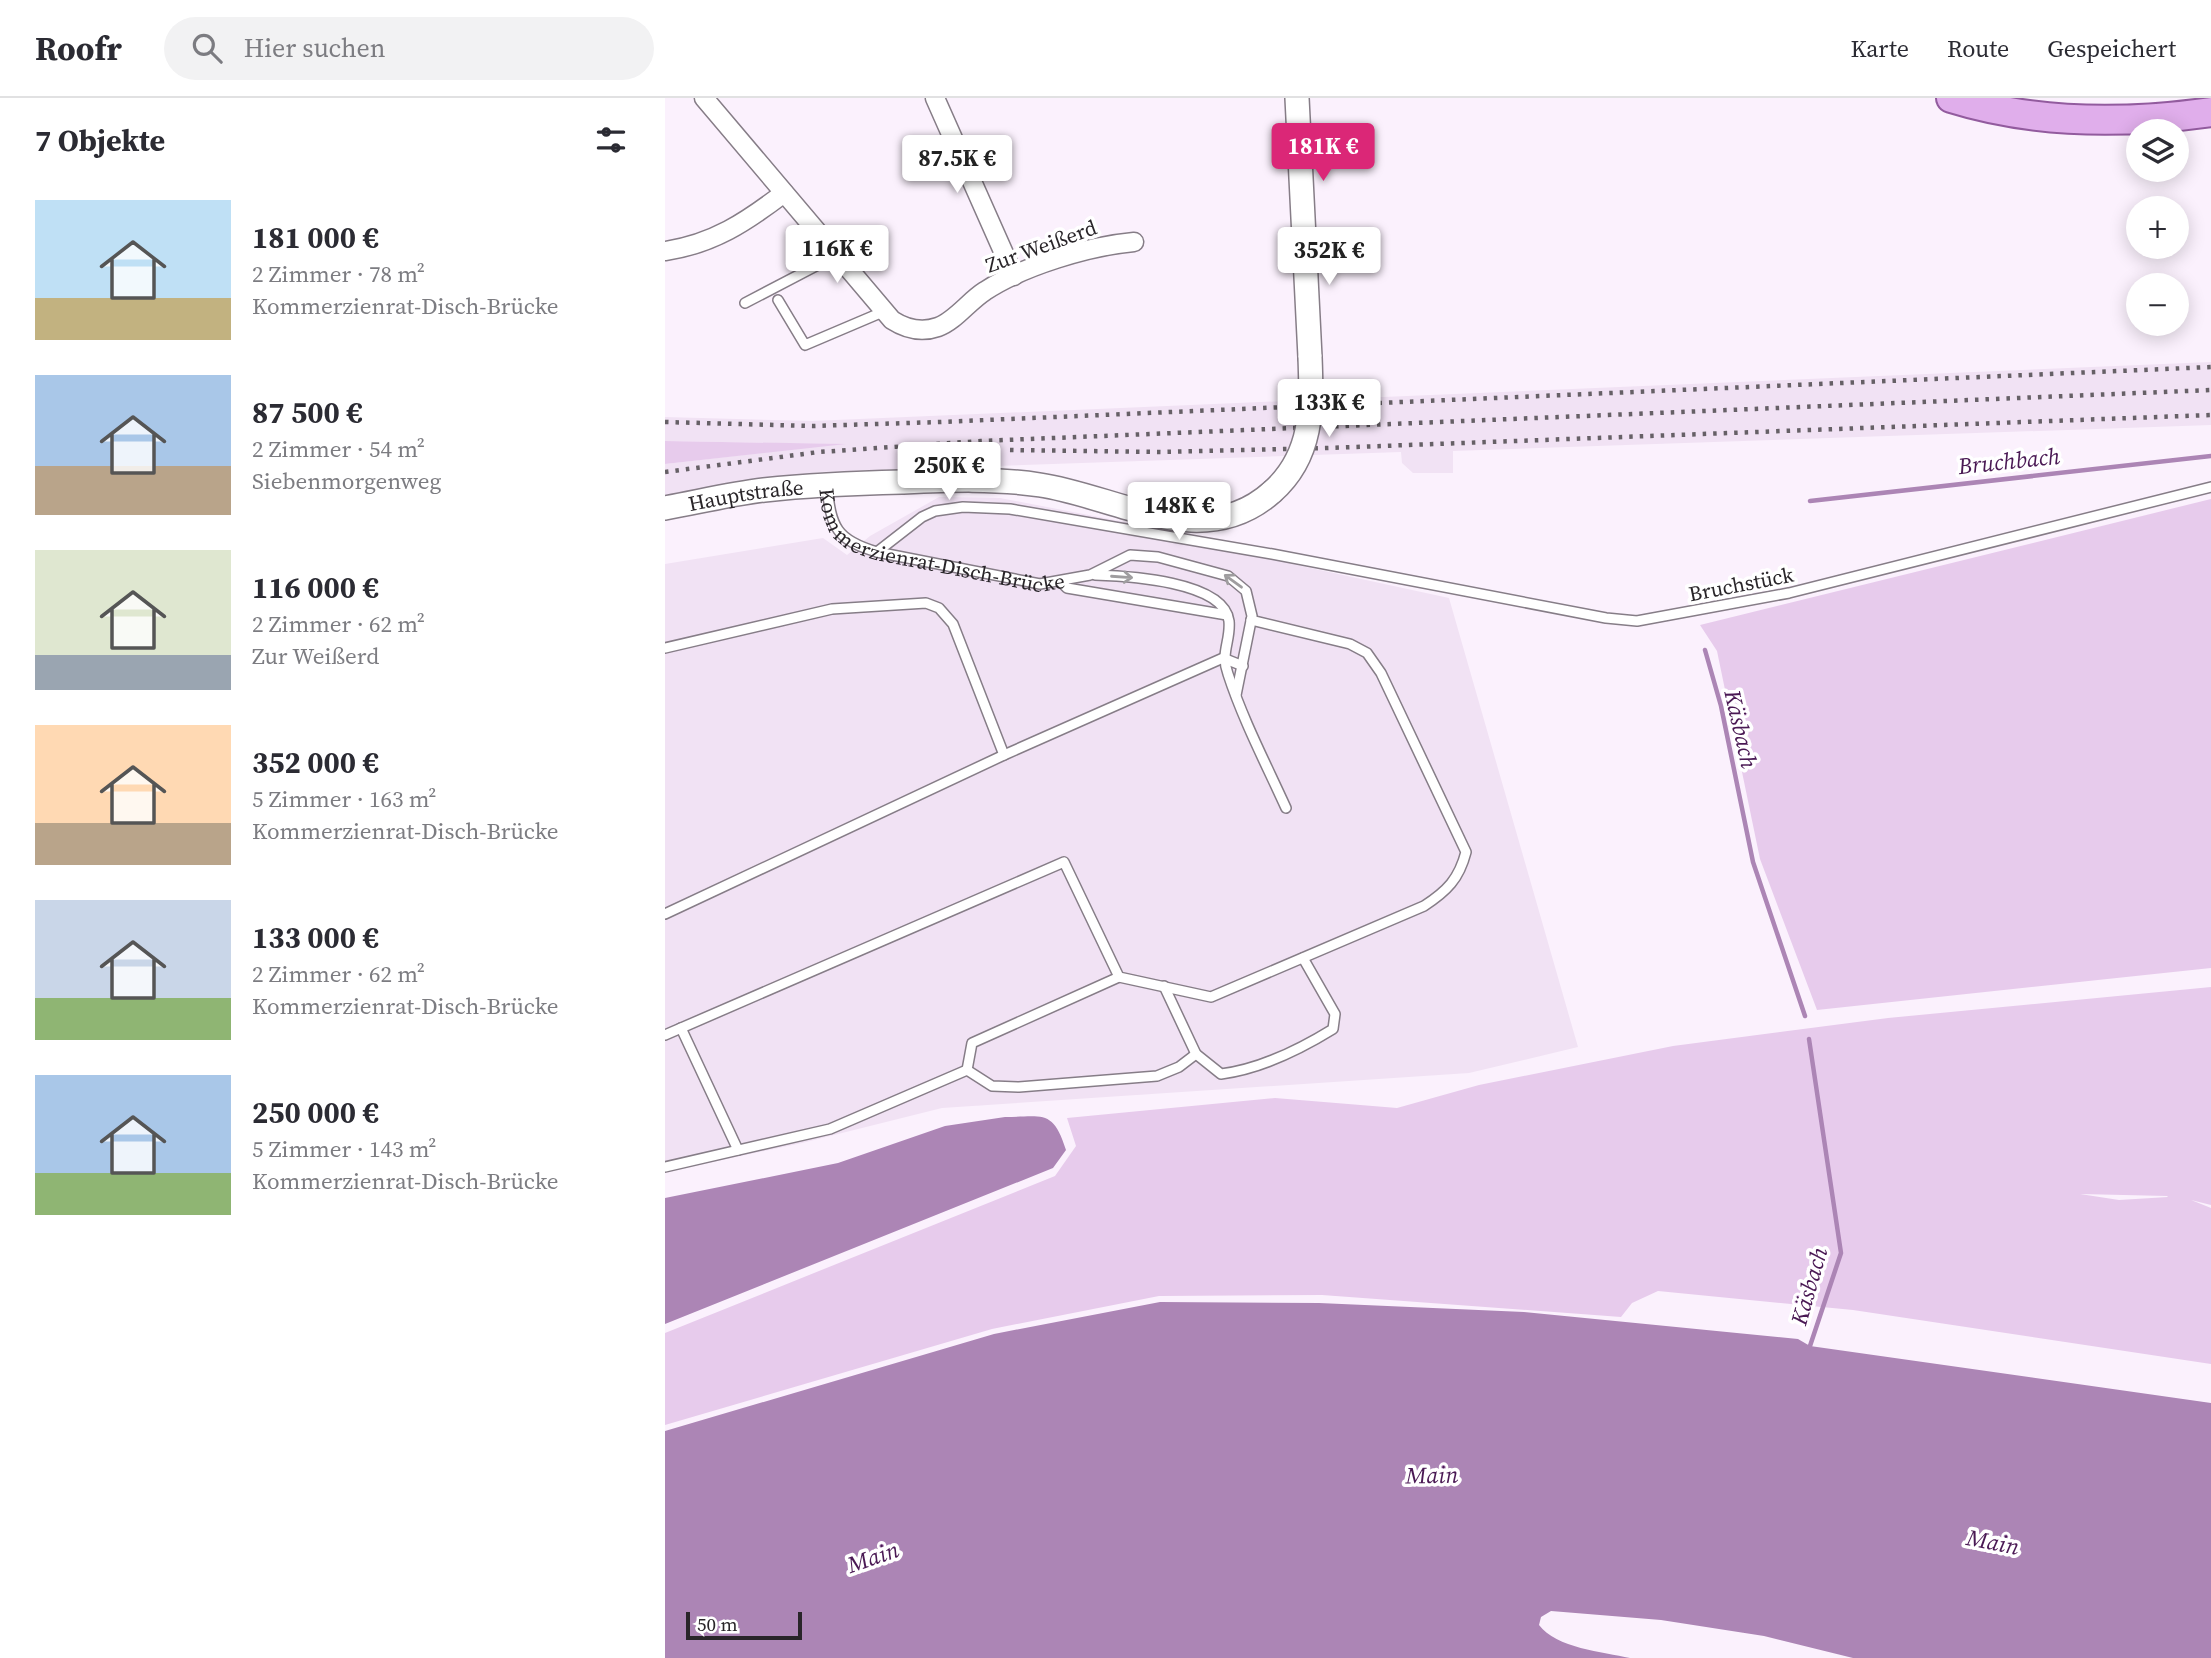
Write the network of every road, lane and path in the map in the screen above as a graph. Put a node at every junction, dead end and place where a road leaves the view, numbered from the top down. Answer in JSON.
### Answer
{"nodes":[{"id":1,"x":705,"y":98,"type":"edge"},
{"id":2,"x":935,"y":98,"type":"edge"},
{"id":3,"x":1297,"y":98,"type":"edge"},
{"id":4,"x":1951,"y":98,"type":"edge"},
{"id":5,"x":2211,"y":112,"type":"edge"},
{"id":6,"x":785,"y":193,"type":"junction"},
{"id":7,"x":1134,"y":242,"type":"dead end"},
{"id":8,"x":665,"y":251,"type":"edge"},
{"id":9,"x":837,"y":255,"type":"junction"},
{"id":10,"x":1014,"y":276,"type":"junction"},
{"id":11,"x":778,"y":300,"type":"dead end"},
{"id":12,"x":745,"y":303,"type":"dead end"},
{"id":13,"x":885,"y":312,"type":"junction"},
{"id":14,"x":827,"y":486,"type":"junction"},
{"id":15,"x":2211,"y":486,"type":"edge"},
{"id":16,"x":665,"y":508,"type":"edge"},
{"id":17,"x":877,"y":552,"type":"junction"},
{"id":18,"x":1090,"y":575,"type":"junction"},
{"id":19,"x":1059,"y":581,"type":"junction"},
{"id":20,"x":1227,"y":615,"type":"junction"},
{"id":21,"x":1251,"y":620,"type":"junction"},
{"id":22,"x":665,"y":648,"type":"edge"},
{"id":23,"x":1223,"y":658,"type":"junction"},
{"id":24,"x":1243,"y":666,"type":"junction"},
{"id":25,"x":1236,"y":695,"type":"junction"},
{"id":26,"x":1004,"y":755,"type":"junction"},
{"id":27,"x":1286,"y":808,"type":"dead end"},
{"id":28,"x":665,"y":914,"type":"edge"},
{"id":29,"x":1303,"y":958,"type":"junction"},
{"id":30,"x":1119,"y":977,"type":"junction"},
{"id":31,"x":1164,"y":986,"type":"junction"},
{"id":32,"x":681,"y":1028,"type":"junction"},
{"id":33,"x":665,"y":1035,"type":"edge"},
{"id":34,"x":1196,"y":1054,"type":"junction"},
{"id":35,"x":967,"y":1070,"type":"junction"},
{"id":36,"x":738,"y":1150,"type":"junction"},
{"id":37,"x":665,"y":1167,"type":"edge"}],
"edges":[{"from":1,"to":6,"type":"street","name":"Zur Weißerd"},
{"from":2,"to":10,"type":"street"},
{"from":3,"to":14,"type":"street","name":"Kommerzienrat-Disch-Brücke","bridge":true},
{"from":4,"to":5,"type":"main road"},
{"from":6,"to":8,"type":"street"},
{"from":6,"to":9,"type":"street","name":"Zur Weißerd"},
{"from":7,"to":10,"type":"street","name":"Zur Weißerd"},
{"from":9,"to":12,"type":"lane"},
{"from":9,"to":13,"type":"street","name":"Zur Weißerd"},
{"from":10,"to":13,"type":"street","name":"Zur Weißerd"},
{"from":11,"to":13,"type":"lane"},
{"from":14,"to":16,"type":"street","name":"Hauptstraße"},
{"from":14,"to":17,"type":"lane","name":"Kommerzienrat-Disch-Brücke"},
{"from":15,"to":17,"type":"lane","name":"Bruchstück"},
{"from":17,"to":19,"type":"lane","name":"Kommerzienrat-Disch-Brücke"},
{"from":18,"to":19,"type":"lane","name":"Kommerzienrat-Disch-Brücke"},
{"from":18,"to":20,"type":"lane","one_way":true},
{"from":21,"to":18,"type":"lane","one_way":true},
{"from":19,"to":20,"type":"lane"},
{"from":20,"to":23,"type":"lane"},
{"from":21,"to":24,"type":"lane"},
{"from":21,"to":29,"type":"lane"},
{"from":22,"to":26,"type":"lane"},
{"from":23,"to":24,"type":"lane"},
{"from":23,"to":25,"type":"lane"},
{"from":23,"to":26,"type":"lane"},
{"from":24,"to":25,"type":"lane"},
{"from":25,"to":27,"type":"lane"},
{"from":26,"to":28,"type":"lane"},
{"from":29,"to":31,"type":"lane"},
{"from":29,"to":34,"type":"lane"},
{"from":30,"to":31,"type":"lane"},
{"from":30,"to":32,"type":"lane"},
{"from":30,"to":35,"type":"lane"},
{"from":31,"to":34,"type":"lane"},
{"from":32,"to":33,"type":"lane"},
{"from":32,"to":36,"type":"lane"},
{"from":34,"to":35,"type":"lane"},
{"from":35,"to":36,"type":"lane"},
{"from":36,"to":37,"type":"lane"}]}
